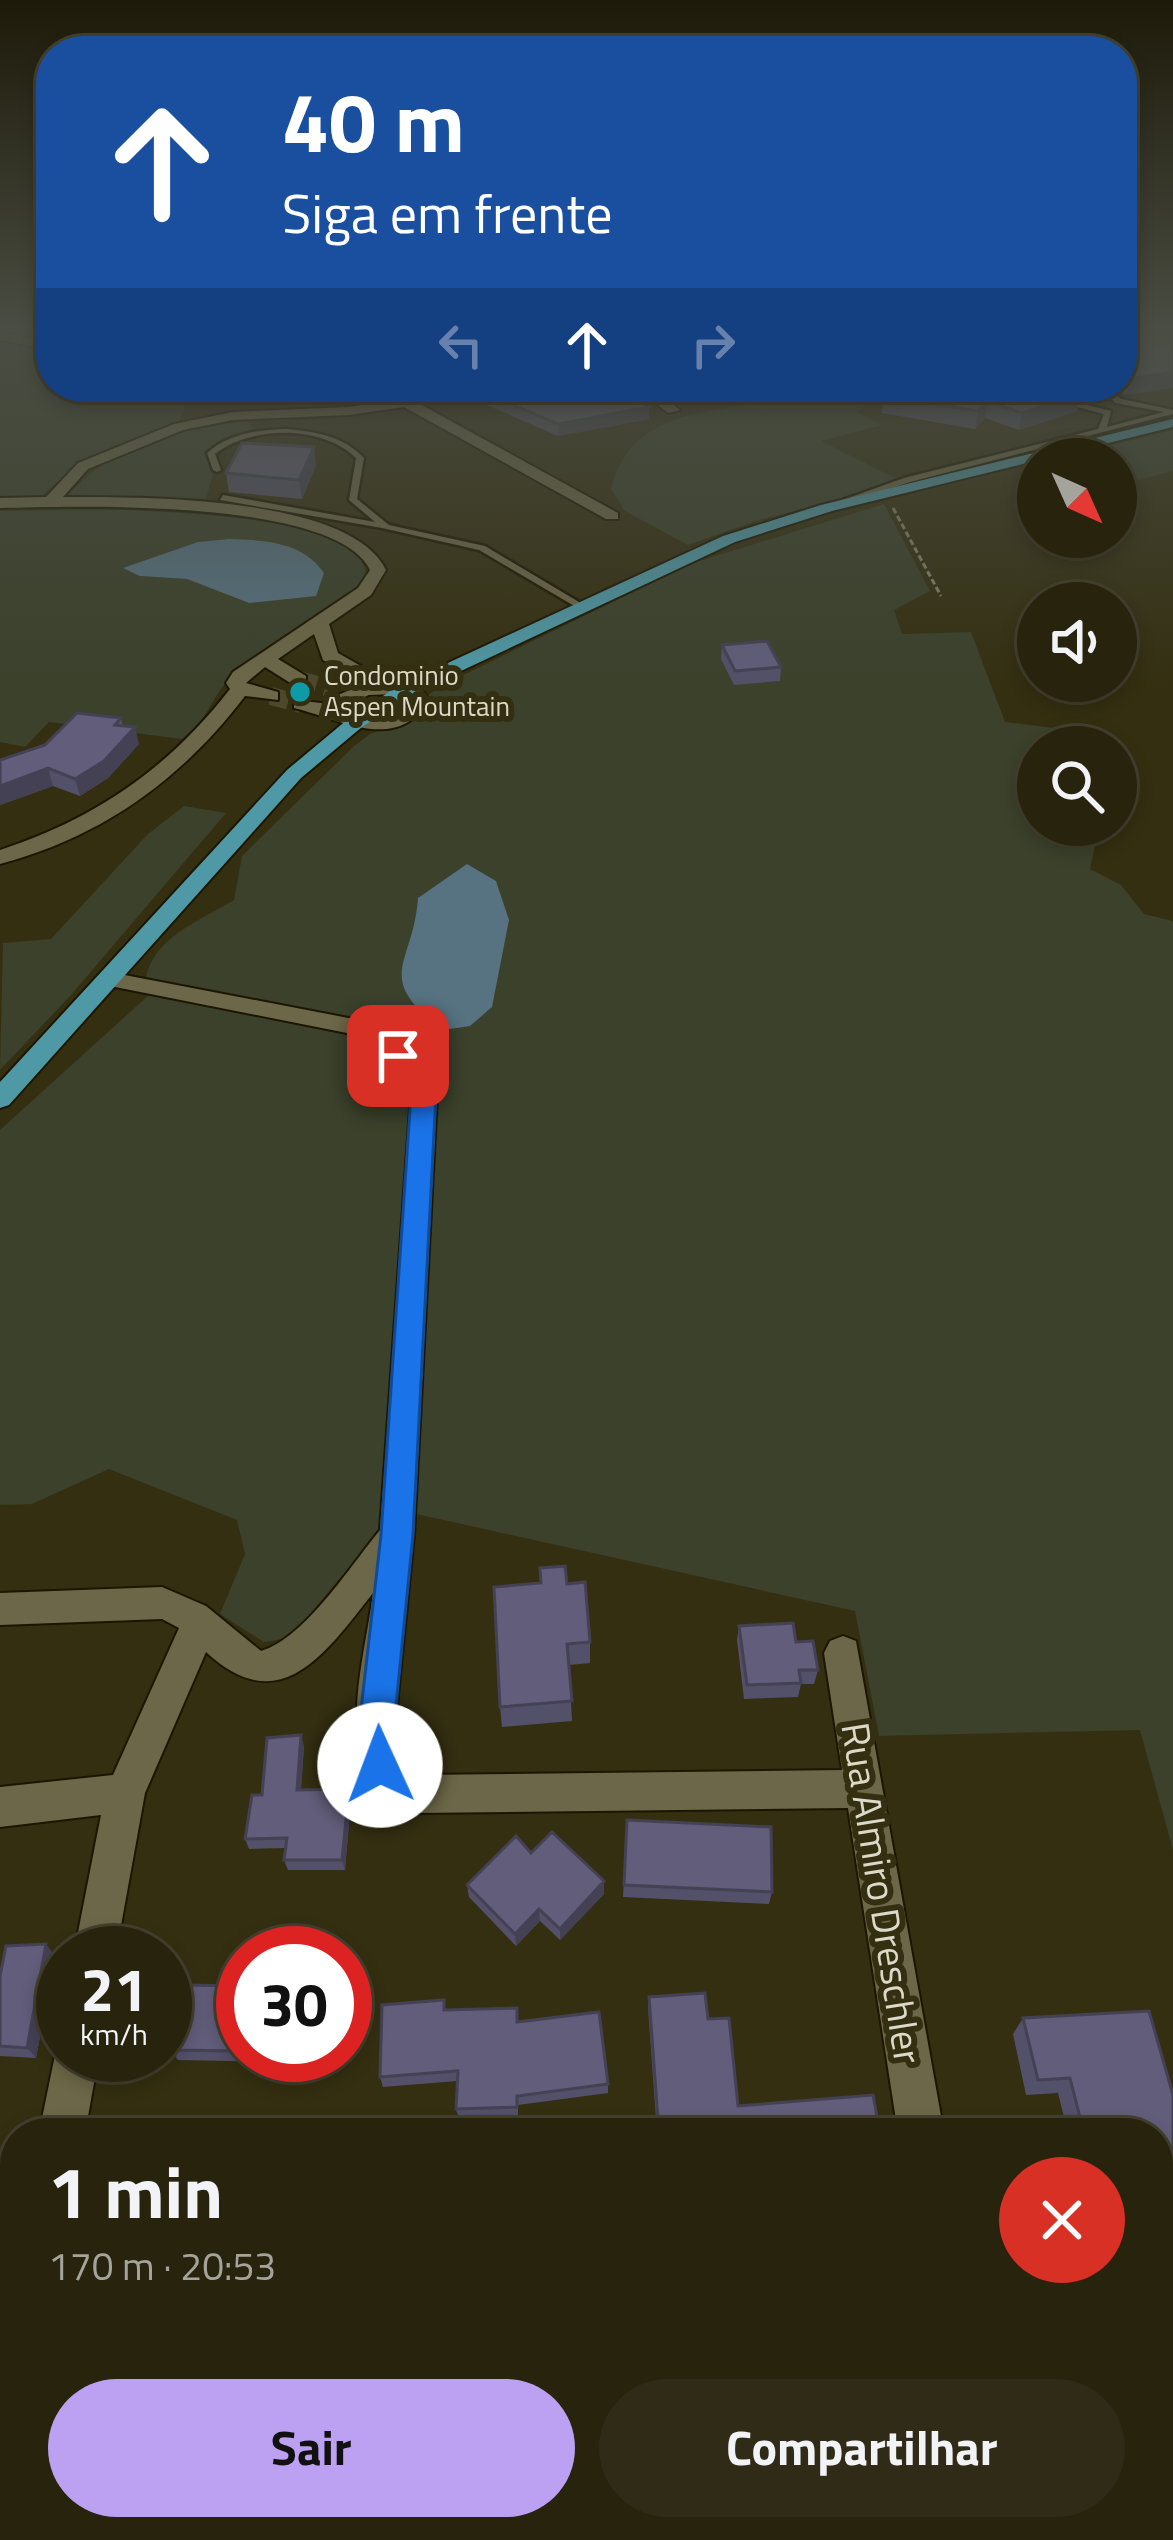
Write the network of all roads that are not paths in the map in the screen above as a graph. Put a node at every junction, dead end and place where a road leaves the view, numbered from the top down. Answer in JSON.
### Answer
{"nodes":[{"id":1,"x":126,"y":449,"type":"edge"},
{"id":2,"x":217,"y":449,"type":"edge"},
{"id":3,"x":351,"y":449,"type":"edge"},
{"id":4,"x":490,"y":449,"type":"edge"},
{"id":5,"x":1027,"y":449,"type":"edge"},
{"id":6,"x":1068,"y":449,"type":"edge"},
{"id":7,"x":217,"y":470,"type":"dead end"},
{"id":8,"x":223,"y":498,"type":"edge"},
{"id":9,"x":353,"y":500,"type":"junction"},
{"id":10,"x":51,"y":501,"type":"junction"},
{"id":11,"x":0,"y":502,"type":"edge"},
{"id":12,"x":826,"y":508,"type":"junction"},
{"id":13,"x":345,"y":516,"type":"junction"},
{"id":14,"x":612,"y":516,"type":"dead end"},
{"id":15,"x":386,"y":527,"type":"junction"},
{"id":16,"x":579,"y":605,"type":"junction"},
{"id":17,"x":320,"y":620,"type":"junction"},
{"id":18,"x":267,"y":660,"type":"junction"},
{"id":19,"x":299,"y":680,"type":"tunnel mouth"},
{"id":20,"x":328,"y":688,"type":"tunnel mouth"},
{"id":21,"x":374,"y":688,"type":"junction"},
{"id":22,"x":240,"y":689,"type":"junction"},
{"id":23,"x":405,"y":690,"type":"junction"},
{"id":24,"x":271,"y":696,"type":"tunnel mouth"},
{"id":25,"x":302,"y":704,"type":"tunnel mouth"},
{"id":26,"x":346,"y":718,"type":"junction"},
{"id":27,"x":0,"y":857,"type":"edge"},
{"id":28,"x":109,"y":979,"type":"junction"},
{"id":29,"x":0,"y":1099,"type":"edge"},
{"id":30,"x":397,"y":1535,"type":"junction"},
{"id":31,"x":0,"y":1609,"type":"edge"},
{"id":32,"x":200,"y":1623,"type":"junction"},
{"id":33,"x":843,"y":1653,"type":"dead end"},
{"id":34,"x":863,"y":1790,"type":"junction"},
{"id":35,"x":125,"y":1793,"type":"junction"},
{"id":36,"x":0,"y":1807,"type":"edge"},
{"id":37,"x":100,"y":1926,"type":"edge"},
{"id":38,"x":71,"y":2082,"type":"edge"},
{"id":39,"x":65,"y":2118,"type":"edge"},
{"id":40,"x":918,"y":2118,"type":"edge"}],
"edges":[{"from":1,"to":10,"type":"street"},
{"from":2,"to":7,"type":"lane"},
{"from":3,"to":9,"type":"lane"},
{"from":4,"to":14,"type":"street"},
{"from":5,"to":12,"type":"lane"},
{"from":6,"to":12,"type":"main road"},
{"from":8,"to":13,"type":"lane"},
{"from":9,"to":13,"type":"lane"},
{"from":9,"to":15,"type":"lane"},
{"from":10,"to":11,"type":"street"},
{"from":10,"to":17,"type":"street"},
{"from":12,"to":16,"type":"main road"},
{"from":13,"to":15,"type":"lane"},
{"from":15,"to":16,"type":"lane"},
{"from":16,"to":23,"type":"main road"},
{"from":17,"to":18,"type":"street"},
{"from":17,"to":21,"type":"street"},
{"from":18,"to":19,"type":"street"},
{"from":18,"to":22,"type":"street"},
{"from":20,"to":21,"type":"street"},
{"from":21,"to":23,"type":"street"},
{"from":21,"to":26,"type":"street"},
{"from":22,"to":24,"type":"street"},
{"from":22,"to":27,"type":"street"},
{"from":23,"to":26,"type":"street"},
{"from":25,"to":26,"type":"street"},
{"from":26,"to":28,"type":"main road"},
{"from":28,"to":29,"type":"main road"},
{"from":28,"to":30,"type":"street"},
{"from":30,"to":32,"type":"street"},
{"from":30,"to":34,"type":"street"},
{"from":31,"to":32,"type":"street"},
{"from":32,"to":35,"type":"street"},
{"from":33,"to":34,"type":"street","name":"Rua Almiro Dreschler"},
{"from":34,"to":40,"type":"street","name":"Rua Almiro Dreschler"},
{"from":35,"to":36,"type":"street"},
{"from":35,"to":37,"type":"street"},
{"from":38,"to":39,"type":"street"}]}
